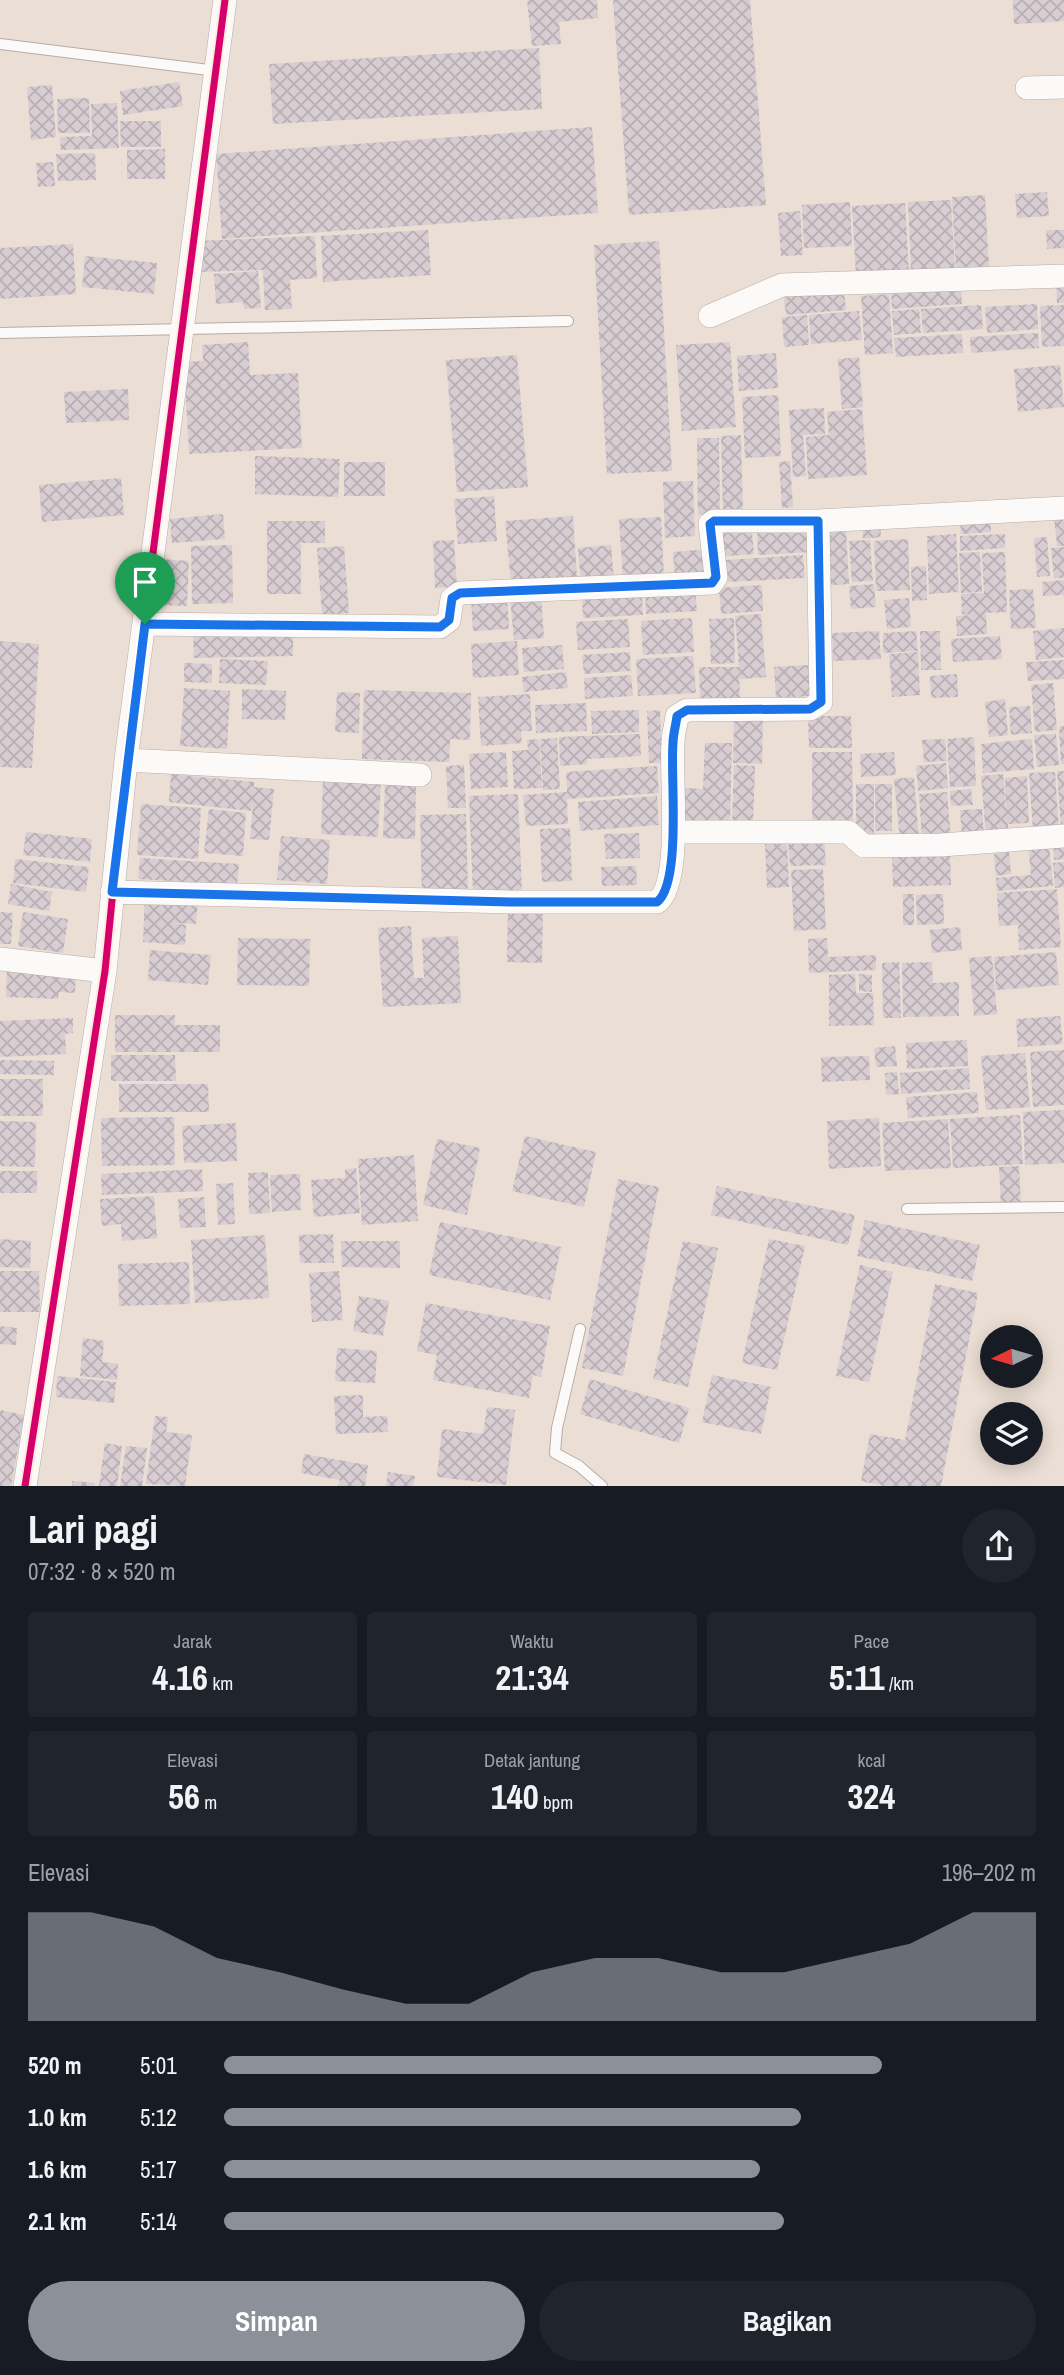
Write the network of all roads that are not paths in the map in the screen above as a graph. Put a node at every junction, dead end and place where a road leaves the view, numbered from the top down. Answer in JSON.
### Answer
{"nodes":[{"id":1,"x":225,"y":0,"type":"edge"},
{"id":2,"x":0,"y":44,"type":"edge"},
{"id":3,"x":217,"y":71,"type":"junction"},
{"id":4,"x":1064,"y":87,"type":"edge"},
{"id":5,"x":1027,"y":88,"type":"dead end"},
{"id":6,"x":1064,"y":276,"type":"edge"},
{"id":7,"x":710,"y":316,"type":"dead end"},
{"id":8,"x":568,"y":321,"type":"dead end"},
{"id":9,"x":181,"y":327,"type":"junction"},
{"id":10,"x":0,"y":333,"type":"edge"},
{"id":11,"x":1064,"y":508,"type":"edge"},
{"id":12,"x":818,"y":521,"type":"junction"},
{"id":13,"x":145,"y":624,"type":"junction"},
{"id":14,"x":126,"y":760,"type":"junction"},
{"id":15,"x":420,"y":775,"type":"dead end"},
{"id":16,"x":674,"y":832,"type":"junction"},
{"id":17,"x":1064,"y":835,"type":"edge"},
{"id":18,"x":112,"y":892,"type":"junction"},
{"id":19,"x":0,"y":959,"type":"edge"},
{"id":20,"x":105,"y":971,"type":"junction"},
{"id":21,"x":1064,"y":1207,"type":"edge"},
{"id":22,"x":907,"y":1209,"type":"dead end"},
{"id":23,"x":580,"y":1329,"type":"dead end"},
{"id":24,"x":25,"y":1486,"type":"edge"},
{"id":25,"x":602,"y":1486,"type":"edge"}],
"edges":[{"from":1,"to":3,"type":"street"},
{"from":2,"to":3,"type":"lane"},
{"from":3,"to":9,"type":"street"},
{"from":4,"to":5,"type":"street"},
{"from":6,"to":7,"type":"street"},
{"from":8,"to":9,"type":"lane"},
{"from":9,"to":10,"type":"lane"},
{"from":9,"to":13,"type":"street"},
{"from":11,"to":12,"type":"street"},
{"from":12,"to":13,"type":"street"},
{"from":12,"to":16,"type":"street"},
{"from":13,"to":14,"type":"street"},
{"from":14,"to":15,"type":"street"},
{"from":14,"to":18,"type":"street"},
{"from":16,"to":17,"type":"street"},
{"from":16,"to":18,"type":"street"},
{"from":18,"to":20,"type":"street"},
{"from":19,"to":20,"type":"street"},
{"from":20,"to":24,"type":"street"},
{"from":21,"to":22,"type":"lane"},
{"from":23,"to":25,"type":"lane"}]}
